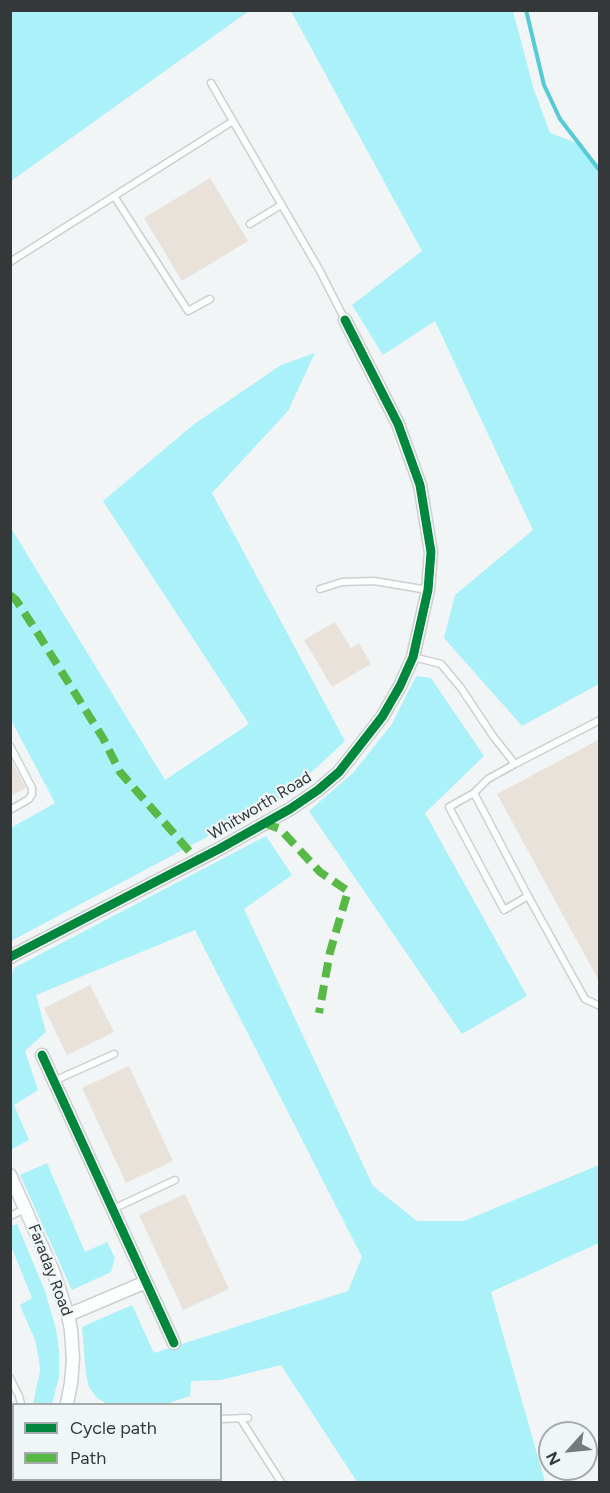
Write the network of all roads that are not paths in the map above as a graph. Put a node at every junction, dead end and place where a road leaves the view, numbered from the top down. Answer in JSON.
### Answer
{"nodes":[{"id":1,"x":211,"y":83,"type":"dead end"},
{"id":2,"x":233,"y":121,"type":"junction"},
{"id":3,"x":114,"y":196,"type":"junction"},
{"id":4,"x":282,"y":205,"type":"junction"},
{"id":5,"x":250,"y":224,"type":"dead end"},
{"id":6,"x":10,"y":262,"type":"edge"},
{"id":7,"x":210,"y":299,"type":"dead end"},
{"id":8,"x":345,"y":320,"type":"joint"},
{"id":9,"x":320,"y":589,"type":"dead end"},
{"id":10,"x":428,"y":590,"type":"junction"},
{"id":11,"x":413,"y":657,"type":"junction"},
{"id":12,"x":600,"y":720,"type":"edge"},
{"id":13,"x":10,"y":746,"type":"edge"},
{"id":14,"x":514,"y":764,"type":"junction"},
{"id":15,"x":474,"y":793,"type":"junction"},
{"id":16,"x":10,"y":810,"type":"edge"},
{"id":17,"x":528,"y":896,"type":"junction"},
{"id":18,"x":10,"y":957,"type":"edge"},
{"id":19,"x":600,"y":1006,"type":"edge"},
{"id":20,"x":114,"y":1054,"type":"dead end"},
{"id":21,"x":42,"y":1055,"type":"dead end"},
{"id":22,"x":54,"y":1081,"type":"junction"},
{"id":23,"x":10,"y":1175,"type":"edge"},
{"id":24,"x":175,"y":1180,"type":"dead end"},
{"id":25,"x":26,"y":1209,"type":"junction"},
{"id":26,"x":112,"y":1210,"type":"junction"},
{"id":27,"x":10,"y":1216,"type":"edge"},
{"id":28,"x":146,"y":1282,"type":"junction"},
{"id":29,"x":68,"y":1315,"type":"junction"},
{"id":30,"x":174,"y":1343,"type":"dead end"},
{"id":31,"x":10,"y":1378,"type":"edge"},
{"id":32,"x":21,"y":1403,"type":"edge"},
{"id":33,"x":67,"y":1403,"type":"edge"},
{"id":34,"x":240,"y":1418,"type":"junction"},
{"id":35,"x":248,"y":1418,"type":"dead end"},
{"id":36,"x":222,"y":1419,"type":"edge"},
{"id":37,"x":281,"y":1482,"type":"edge"}],
"edges":[{"from":1,"to":2,"type":"lane"},
{"from":2,"to":3,"type":"lane"},
{"from":2,"to":4,"type":"lane"},
{"from":3,"to":6,"type":"lane"},
{"from":3,"to":7,"type":"lane"},
{"from":4,"to":5,"type":"lane"},
{"from":4,"to":8,"type":"lane"},
{"from":8,"to":10,"type":"street","name":"Whitworth Road"},
{"from":9,"to":10,"type":"lane"},
{"from":10,"to":11,"type":"street","name":"Whitworth Road"},
{"from":11,"to":14,"type":"lane"},
{"from":11,"to":18,"type":"street","name":"Whitworth Road"},
{"from":12,"to":14,"type":"lane"},
{"from":13,"to":16,"type":"lane"},
{"from":14,"to":15,"type":"lane"},
{"from":15,"to":17,"type":"lane"},
{"from":15,"to":17,"type":"lane"},
{"from":17,"to":19,"type":"lane"},
{"from":20,"to":22,"type":"lane"},
{"from":21,"to":22,"type":"street"},
{"from":22,"to":26,"type":"street"},
{"from":23,"to":25,"type":"street","name":"Faraday Road"},
{"from":24,"to":26,"type":"lane"},
{"from":25,"to":27,"type":"lane"},
{"from":25,"to":29,"type":"street","name":"Faraday Road"},
{"from":26,"to":28,"type":"street"},
{"from":28,"to":29,"type":"street"},
{"from":28,"to":30,"type":"street"},
{"from":29,"to":33,"type":"street","name":"Faraday Road"},
{"from":31,"to":32,"type":"lane"},
{"from":34,"to":35,"type":"lane"},
{"from":34,"to":36,"type":"lane"},
{"from":34,"to":37,"type":"lane"}]}
